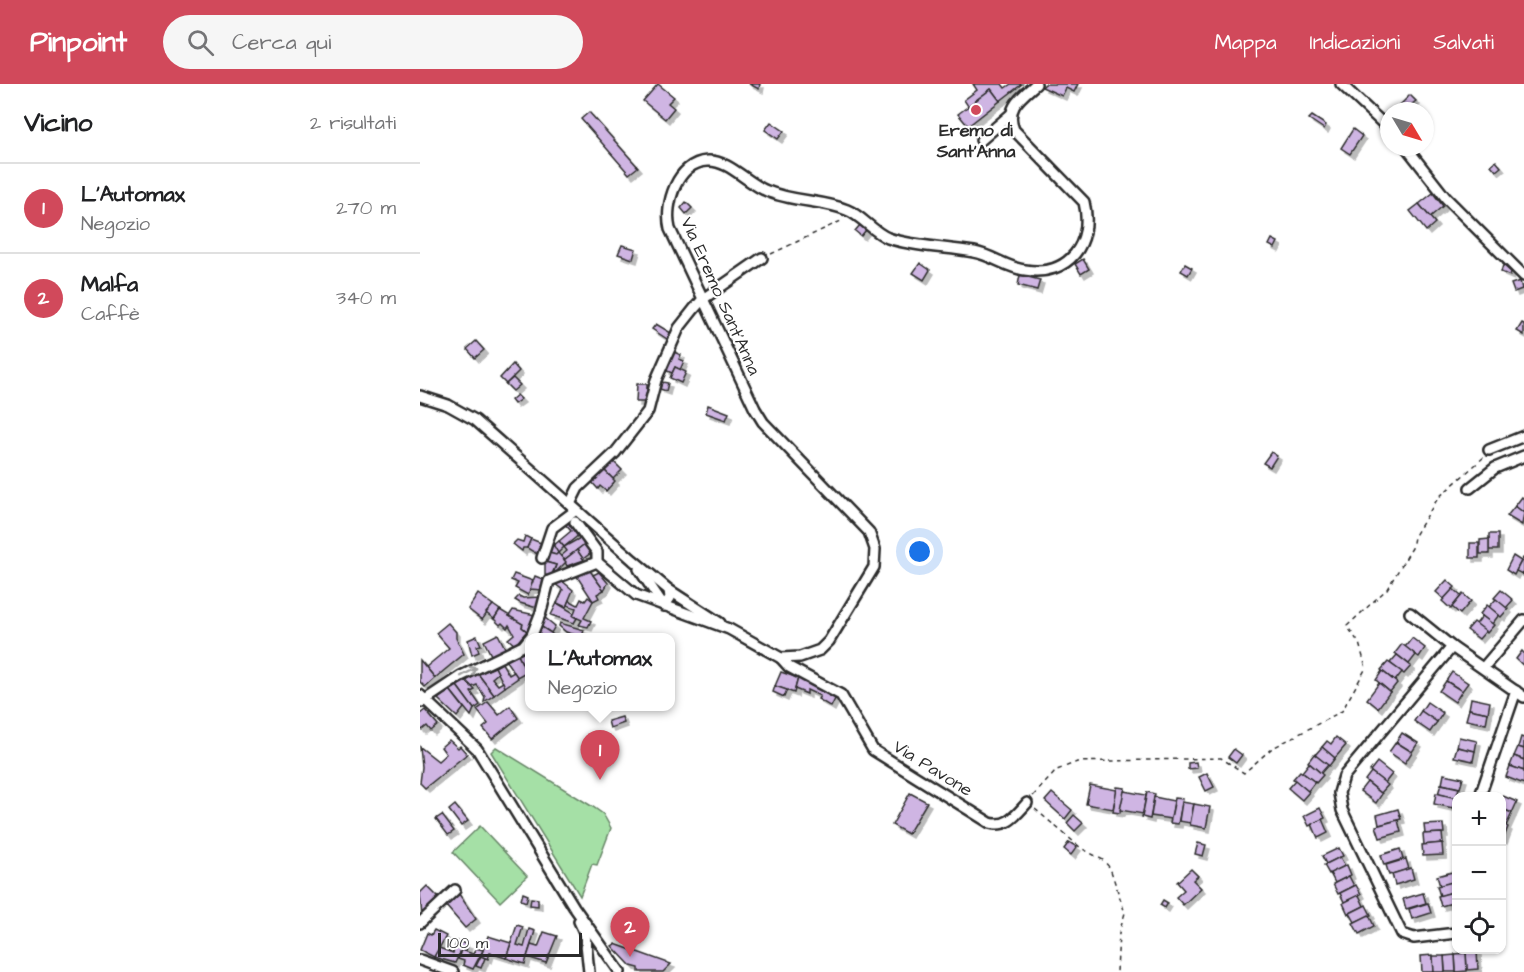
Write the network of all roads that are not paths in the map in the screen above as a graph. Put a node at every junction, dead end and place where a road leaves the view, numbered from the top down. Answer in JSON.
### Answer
{"nodes":[{"id":1,"x":1036,"y":84,"type":"edge"},
{"id":2,"x":1341,"y":84,"type":"edge"},
{"id":3,"x":1010,"y":115,"type":"junction"},
{"id":4,"x":1380,"y":121,"type":"edge"},
{"id":5,"x":981,"y":141,"type":"dead end"},
{"id":6,"x":1413,"y":156,"type":"edge"},
{"id":7,"x":762,"y":258,"type":"road end"},
{"id":8,"x":1524,"y":276,"type":"edge"},
{"id":9,"x":703,"y":299,"type":"junction"},
{"id":10,"x":420,"y":396,"type":"edge"},
{"id":11,"x":1524,"y":436,"type":"edge"},
{"id":12,"x":1489,"y":450,"type":"road end"},
{"id":13,"x":1524,"y":456,"type":"edge"},
{"id":14,"x":1470,"y":488,"type":"dead end"},
{"id":15,"x":573,"y":507,"type":"junction"},
{"id":16,"x":575,"y":522,"type":"dead end"},
{"id":17,"x":542,"y":558,"type":"dead end"},
{"id":18,"x":633,"y":560,"type":"junction"},
{"id":19,"x":597,"y":562,"type":"junction"},
{"id":20,"x":669,"y":590,"type":"junction"},
{"id":21,"x":664,"y":606,"type":"junction"},
{"id":22,"x":1410,"y":613,"type":"dead end"},
{"id":23,"x":1524,"y":620,"type":"edge"},
{"id":24,"x":729,"y":629,"type":"junction"},
{"id":25,"x":533,"y":633,"type":"edge"},
{"id":26,"x":525,"y":644,"type":"edge"},
{"id":27,"x":1452,"y":647,"type":"junction"},
{"id":28,"x":782,"y":658,"type":"junction"},
{"id":29,"x":1483,"y":669,"type":"junction"},
{"id":30,"x":1520,"y":694,"type":"edge"},
{"id":31,"x":422,"y":699,"type":"edge"},
{"id":32,"x":1482,"y":792,"type":"edge"},
{"id":33,"x":1027,"y":803,"type":"road end"},
{"id":34,"x":455,"y":890,"type":"dead end"},
{"id":35,"x":574,"y":907,"type":"junction"},
{"id":36,"x":420,"y":923,"type":"edge"},
{"id":37,"x":1452,"y":933,"type":"edge"},
{"id":38,"x":420,"y":960,"type":"edge"},
{"id":39,"x":610,"y":961,"type":"junction"},
{"id":40,"x":453,"y":972,"type":"edge"},
{"id":41,"x":589,"y":972,"type":"edge"},
{"id":42,"x":604,"y":972,"type":"edge"},
{"id":43,"x":620,"y":972,"type":"edge"}],
"edges":[{"from":1,"to":3,"type":"street"},
{"from":2,"to":4,"type":"street"},
{"from":3,"to":5,"type":"street"},
{"from":3,"to":9,"type":"street","name":"Via Eremo Sant'Anna"},
{"from":6,"to":8,"type":"street"},
{"from":7,"to":9,"type":"street"},
{"from":9,"to":15,"type":"street"},
{"from":9,"to":28,"type":"street","name":"Via Eremo Sant'Anna"},
{"from":10,"to":15,"type":"street"},
{"from":11,"to":12,"type":"street"},
{"from":13,"to":14,"type":"street"},
{"from":15,"to":17,"type":"street"},
{"from":15,"to":18,"type":"street"},
{"from":16,"to":19,"type":"street"},
{"from":18,"to":20,"type":"street"},
{"from":18,"to":21,"type":"street"},
{"from":19,"to":21,"type":"street"},
{"from":25,"to":19,"type":"street","one_way":true},
{"from":20,"to":21,"type":"street"},
{"from":20,"to":24,"type":"street"},
{"from":21,"to":24,"type":"street"},
{"from":22,"to":27,"type":"street"},
{"from":23,"to":29,"type":"street"},
{"from":24,"to":28,"type":"street"},
{"from":31,"to":26,"type":"street","one_way":true},
{"from":27,"to":29,"type":"street"},
{"from":27,"to":37,"type":"street"},
{"from":28,"to":33,"type":"street","name":"Via Pavone"},
{"from":29,"to":30,"type":"street"},
{"from":30,"to":32,"type":"street"},
{"from":31,"to":35,"type":"street"},
{"from":34,"to":36,"type":"street"},
{"from":35,"to":39,"type":"street"},
{"from":35,"to":41,"type":"street"},
{"from":38,"to":40,"type":"street"},
{"from":39,"to":42,"type":"street"},
{"from":39,"to":43,"type":"street"}]}
